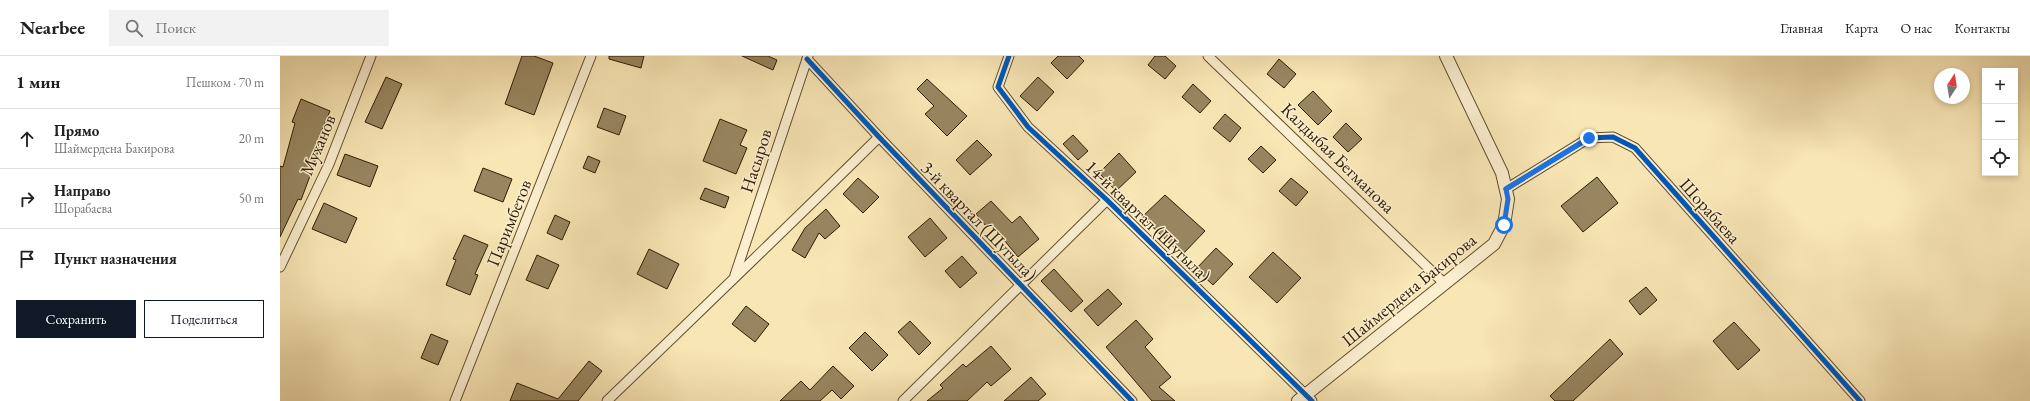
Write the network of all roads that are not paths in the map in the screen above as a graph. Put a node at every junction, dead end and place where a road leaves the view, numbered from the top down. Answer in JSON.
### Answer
{"nodes":[{"id":1,"x":371,"y":56,"type":"edge"},
{"id":2,"x":591,"y":56,"type":"edge"},
{"id":3,"x":1009,"y":56,"type":"edge"},
{"id":4,"x":1208,"y":56,"type":"edge"},
{"id":5,"x":1446,"y":56,"type":"edge"},
{"id":6,"x":807,"y":58,"type":"edge"},
{"id":7,"x":878,"y":137,"type":"junction"},
{"id":8,"x":1506,"y":189,"type":"junction"},
{"id":9,"x":1107,"y":200,"type":"junction"},
{"id":10,"x":280,"y":267,"type":"edge"},
{"id":11,"x":735,"y":276,"type":"junction"},
{"id":12,"x":1445,"y":284,"type":"junction"},
{"id":13,"x":1021,"y":286,"type":"junction"},
{"id":14,"x":1305,"y":399,"type":"edge"},
{"id":15,"x":455,"y":401,"type":"edge"},
{"id":16,"x":608,"y":401,"type":"edge"},
{"id":17,"x":902,"y":401,"type":"edge"},
{"id":18,"x":1132,"y":401,"type":"edge"},
{"id":19,"x":1860,"y":401,"type":"edge"}],
"edges":[{"from":1,"to":10,"type":"street","name":"Муханов"},
{"from":2,"to":15,"type":"street","name":"Паримбетов"},
{"from":3,"to":9,"type":"street","name":"14-й квартал (Шугыла)"},
{"from":4,"to":12,"type":"street","name":"Калдыбая Бегманова"},
{"from":5,"to":8,"type":"street","name":"Шаймердена Бакирова"},
{"from":6,"to":7,"type":"street","name":"3-й квартал (Шугыла)"},
{"from":6,"to":11,"type":"street","name":"Насыров"},
{"from":7,"to":11,"type":"street"},
{"from":7,"to":13,"type":"street","name":"3-й квартал (Шугыла)"},
{"from":8,"to":12,"type":"street","name":"Шаймердена Бакирова"},
{"from":8,"to":19,"type":"street","name":"Шорабаева"},
{"from":9,"to":13,"type":"street"},
{"from":9,"to":14,"type":"street","name":"14-й квартал (Шугыла)"},
{"from":11,"to":16,"type":"street"},
{"from":12,"to":14,"type":"street","name":"Шаймердена Бакирова"},
{"from":13,"to":17,"type":"street"},
{"from":13,"to":18,"type":"street","name":"3-й квартал (Шугыла)"}]}
